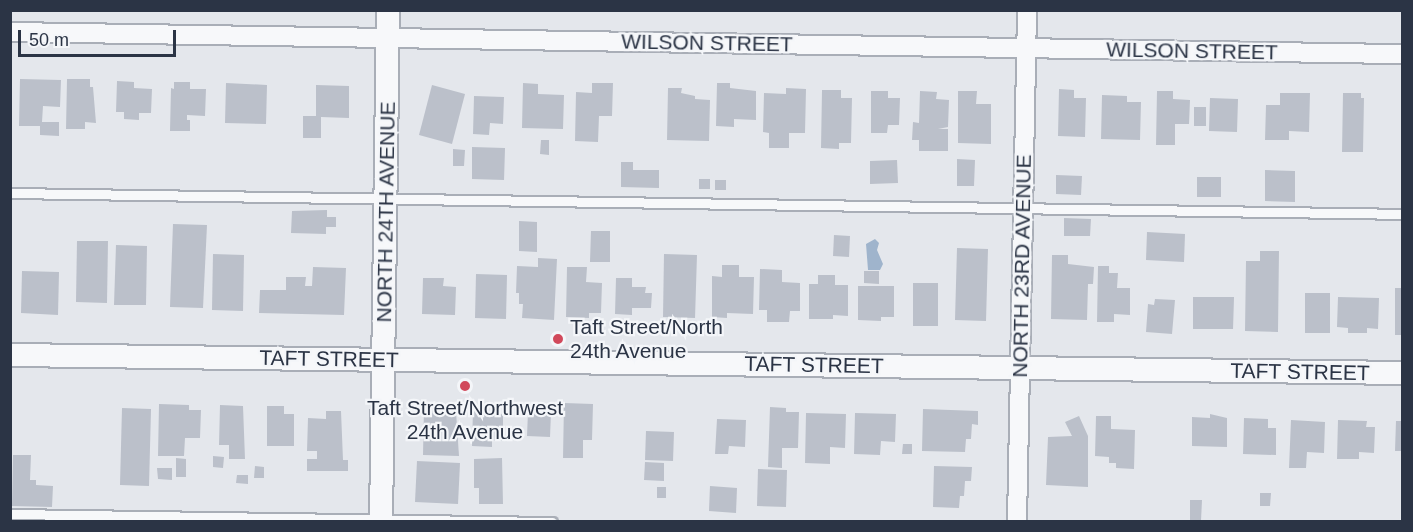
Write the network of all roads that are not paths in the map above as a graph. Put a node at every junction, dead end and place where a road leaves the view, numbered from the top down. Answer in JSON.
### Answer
{"nodes":[{"id":1,"x":388,"y":10,"type":"edge"},
{"id":2,"x":1027,"y":10,"type":"edge"},
{"id":3,"x":10,"y":32,"type":"edge"},
{"id":4,"x":387,"y":38,"type":"junction"},
{"id":5,"x":1027,"y":48,"type":"junction"},
{"id":6,"x":1402,"y":54,"type":"edge"},
{"id":7,"x":10,"y":193,"type":"edge"},
{"id":8,"x":386,"y":199,"type":"junction"},
{"id":9,"x":1023,"y":207,"type":"junction"},
{"id":10,"x":1402,"y":214,"type":"edge"},
{"id":11,"x":10,"y":355,"type":"edge"},
{"id":12,"x":384,"y":360,"type":"junction"},
{"id":13,"x":1020,"y":368,"type":"junction"},
{"id":14,"x":1402,"y":373,"type":"edge"},
{"id":15,"x":10,"y":513,"type":"edge"},
{"id":16,"x":381,"y":520,"type":"edge"},
{"id":17,"x":552,"y":522,"type":"edge"},
{"id":18,"x":1017,"y":522,"type":"edge"}],
"edges":[{"from":1,"to":4,"type":"street","name":"NORTH 24TH AVENUE"},
{"from":2,"to":5,"type":"street","name":"NORTH 23RD AVENUE"},
{"from":3,"to":4,"type":"street","name":"WILSON STREET"},
{"from":4,"to":5,"type":"street","name":"WILSON STREET"},
{"from":4,"to":8,"type":"street","name":"NORTH 24TH AVENUE"},
{"from":5,"to":6,"type":"street","name":"WILSON STREET"},
{"from":5,"to":9,"type":"street","name":"NORTH 23RD AVENUE"},
{"from":7,"to":8,"type":"lane"},
{"from":8,"to":9,"type":"lane"},
{"from":8,"to":12,"type":"street","name":"NORTH 24TH AVENUE"},
{"from":9,"to":10,"type":"lane"},
{"from":9,"to":13,"type":"street","name":"NORTH 23RD AVENUE"},
{"from":11,"to":12,"type":"street","name":"TAFT STREET"},
{"from":12,"to":13,"type":"street","name":"TAFT STREET"},
{"from":12,"to":16,"type":"street","name":"NORTH 24TH AVENUE"},
{"from":13,"to":14,"type":"street","name":"TAFT STREET"},
{"from":13,"to":18,"type":"street","name":"NORTH 23RD AVENUE"},
{"from":15,"to":16,"type":"lane"},
{"from":16,"to":17,"type":"lane"}]}
